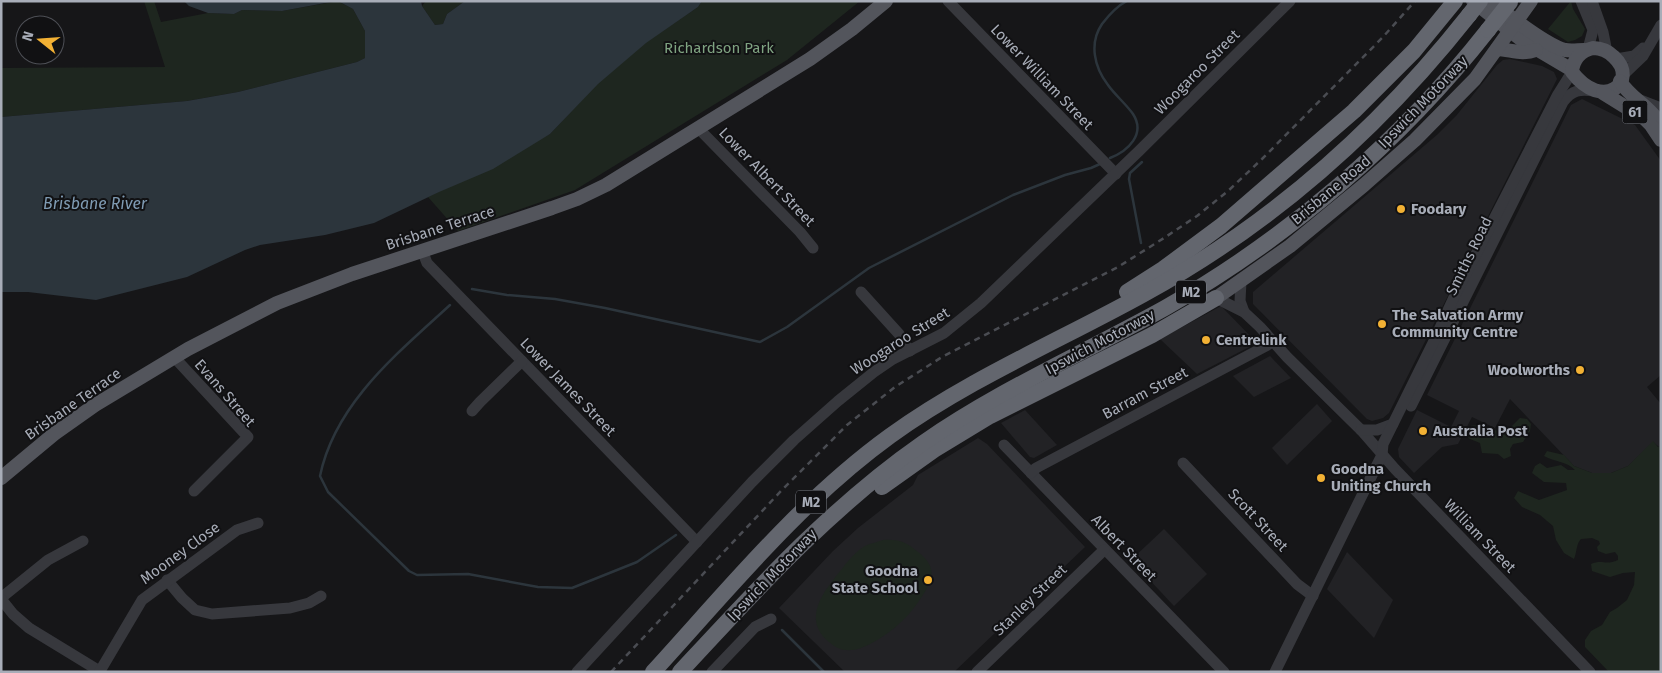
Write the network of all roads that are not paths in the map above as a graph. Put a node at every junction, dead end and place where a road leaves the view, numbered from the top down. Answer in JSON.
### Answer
{"nodes":[{"id":1,"x":886,"y":1,"type":"edge"},
{"id":2,"x":948,"y":1,"type":"edge"},
{"id":3,"x":1290,"y":1,"type":"edge"},
{"id":4,"x":1455,"y":1,"type":"edge"},
{"id":5,"x":1480,"y":1,"type":"edge"},
{"id":6,"x":1490,"y":1,"type":"edge"},
{"id":7,"x":1531,"y":1,"type":"edge"},
{"id":8,"x":1582,"y":1,"type":"edge"},
{"id":9,"x":1592,"y":1,"type":"edge"},
{"id":10,"x":1510,"y":2,"type":"edge"},
{"id":11,"x":1471,"y":8,"type":"edge"},
{"id":12,"x":1514,"y":26,"type":"junction"},
{"id":13,"x":1661,"y":26,"type":"edge"},
{"id":14,"x":1654,"y":36,"type":"junction"},
{"id":15,"x":1497,"y":49,"type":"junction"},
{"id":16,"x":1536,"y":50,"type":"junction"},
{"id":17,"x":1586,"y":50,"type":"junction"},
{"id":18,"x":1612,"y":55,"type":"junction"},
{"id":19,"x":1572,"y":71,"type":"junction"},
{"id":20,"x":1621,"y":79,"type":"junction"},
{"id":21,"x":1599,"y":92,"type":"junction"},
{"id":22,"x":1634,"y":98,"type":"junction"},
{"id":23,"x":1661,"y":108,"type":"edge"},
{"id":24,"x":1661,"y":125,"type":"edge"},
{"id":25,"x":698,"y":128,"type":"junction"},
{"id":26,"x":1661,"y":140,"type":"edge"},
{"id":27,"x":1116,"y":174,"type":"junction"},
{"id":28,"x":813,"y":248,"type":"dead end"},
{"id":29,"x":422,"y":250,"type":"junction"},
{"id":30,"x":1240,"y":281,"type":"junction"},
{"id":31,"x":861,"y":292,"type":"dead end"},
{"id":32,"x":1216,"y":298,"type":"junction"},
{"id":33,"x":1113,"y":310,"type":"junction"},
{"id":34,"x":1244,"y":312,"type":"junction"},
{"id":35,"x":1273,"y":341,"type":"junction"},
{"id":36,"x":910,"y":351,"type":"junction"},
{"id":37,"x":174,"y":357,"type":"junction"},
{"id":38,"x":522,"y":361,"type":"junction"},
{"id":39,"x":472,"y":411,"type":"dead end"},
{"id":40,"x":1393,"y":424,"type":"junction"},
{"id":41,"x":1361,"y":430,"type":"junction"},
{"id":42,"x":1004,"y":445,"type":"dead end"},
{"id":43,"x":1382,"y":454,"type":"junction"},
{"id":44,"x":1183,"y":463,"type":"dead end"},
{"id":45,"x":1031,"y":473,"type":"junction"},
{"id":46,"x":1,"y":478,"type":"edge"},
{"id":47,"x":194,"y":491,"type":"dead end"},
{"id":48,"x":258,"y":523,"type":"dead end"},
{"id":49,"x":83,"y":541,"type":"dead end"},
{"id":50,"x":697,"y":542,"type":"junction"},
{"id":51,"x":1104,"y":550,"type":"junction"},
{"id":52,"x":771,"y":575,"type":"junction"},
{"id":53,"x":167,"y":580,"type":"junction"},
{"id":54,"x":321,"y":596,"type":"dead end"},
{"id":55,"x":1313,"y":596,"type":"junction"},
{"id":56,"x":1,"y":598,"type":"edge"},
{"id":57,"x":771,"y":619,"type":"dead end"},
{"id":58,"x":100,"y":671,"type":"edge"},
{"id":59,"x":577,"y":672,"type":"edge"},
{"id":60,"x":652,"y":672,"type":"edge"},
{"id":61,"x":680,"y":672,"type":"edge"},
{"id":62,"x":712,"y":672,"type":"edge"},
{"id":63,"x":976,"y":672,"type":"edge"},
{"id":64,"x":1224,"y":672,"type":"edge"},
{"id":65,"x":1275,"y":672,"type":"edge"},
{"id":66,"x":1590,"y":672,"type":"edge"}],
"edges":[{"from":1,"to":25,"type":"main road","name":"Brisbane Terrace"},
{"from":2,"to":27,"type":"street","name":"Lower William Street"},
{"from":3,"to":27,"type":"street","name":"Woogaroo Street"},
{"from":4,"to":33,"type":"highway"},
{"from":5,"to":11,"type":"highway","name":"Ipswich Motorway","number":"M2","bridge":true},
{"from":6,"to":12,"type":"main road"},
{"from":7,"to":12,"type":"main road","name":"Brisbane Road"},
{"from":8,"to":17,"type":"street"},
{"from":9,"to":18,"type":"street"},
{"from":10,"to":52,"type":"highway","name":"Ipswich Motorway","number":"M2","bridge":true},
{"from":11,"to":12,"type":"main road"},
{"from":11,"to":33,"type":"highway","name":"Ipswich Motorway","number":"M2"},
{"from":12,"to":15,"type":"main road","name":"Brisbane Road"},
{"from":12,"to":16,"type":"main road"},
{"from":12,"to":17,"type":"main road"},
{"from":13,"to":14,"type":"street"},
{"from":14,"to":18,"type":"street"},
{"from":14,"to":20,"type":"street"},
{"from":15,"to":16,"type":"main road"},
{"from":15,"to":30,"type":"main road","name":"Brisbane Road"},
{"from":16,"to":19,"type":"main road"},
{"from":17,"to":18,"type":"main road"},
{"from":17,"to":19,"type":"main road"},
{"from":18,"to":20,"type":"main road","number":"61"},
{"from":19,"to":21,"type":"main road","number":"61"},
{"from":19,"to":40,"type":"street","name":"Smiths Road"},
{"from":20,"to":21,"type":"main road","number":"61"},
{"from":20,"to":22,"type":"main road","number":"61"},
{"from":21,"to":26,"type":"main road","number":"61"},
{"from":21,"to":43,"type":"street","name":"Smiths Road"},
{"from":22,"to":23,"type":"street"},
{"from":22,"to":24,"type":"main road","number":"61"},
{"from":25,"to":28,"type":"street","name":"Lower Albert Street"},
{"from":25,"to":29,"type":"main road","name":"Brisbane Terrace"},
{"from":27,"to":36,"type":"street","name":"Woogaroo Street"},
{"from":29,"to":37,"type":"main road","name":"Brisbane Terrace"},
{"from":29,"to":38,"type":"street","name":"Lower James Street"},
{"from":30,"to":32,"type":"main road","name":"Brisbane Road"},
{"from":30,"to":34,"type":"street"},
{"from":31,"to":36,"type":"street"},
{"from":32,"to":34,"type":"street","name":"William Street"},
{"from":32,"to":52,"type":"highway"},
{"from":33,"to":60,"type":"highway","name":"Ipswich Motorway","number":"M2"},
{"from":34,"to":35,"type":"street","name":"William Street"},
{"from":35,"to":41,"type":"street","name":"William Street"},
{"from":35,"to":45,"type":"street","name":"Barram Street"},
{"from":36,"to":50,"type":"street","name":"Woogaroo Street"},
{"from":37,"to":46,"type":"main road","name":"Brisbane Terrace"},
{"from":37,"to":47,"type":"street","name":"Evans Street"},
{"from":38,"to":39,"type":"street"},
{"from":38,"to":50,"type":"street","name":"Lower James Street"},
{"from":40,"to":41,"type":"street"},
{"from":40,"to":43,"type":"street","name":"Smiths Road"},
{"from":41,"to":43,"type":"street","name":"William Street"},
{"from":42,"to":45,"type":"street","name":"Albert Street"},
{"from":43,"to":55,"type":"street","name":"Smiths Road"},
{"from":43,"to":66,"type":"street","name":"William Street"},
{"from":44,"to":55,"type":"street","name":"Scott Street"},
{"from":45,"to":51,"type":"street","name":"Albert Street"},
{"from":48,"to":53,"type":"street","name":"Mooney Close"},
{"from":49,"to":56,"type":"street"},
{"from":50,"to":59,"type":"street","name":"Woogaroo Street"},
{"from":51,"to":63,"type":"street","name":"Stanley Street"},
{"from":51,"to":64,"type":"street","name":"Albert Street"},
{"from":52,"to":61,"type":"highway","name":"Ipswich Motorway","number":"M2"},
{"from":53,"to":54,"type":"street"},
{"from":53,"to":58,"type":"street","name":"Mooney Close"},
{"from":55,"to":65,"type":"street","name":"Smiths Road"},
{"from":56,"to":58,"type":"street"},
{"from":57,"to":62,"type":"street"}]}
